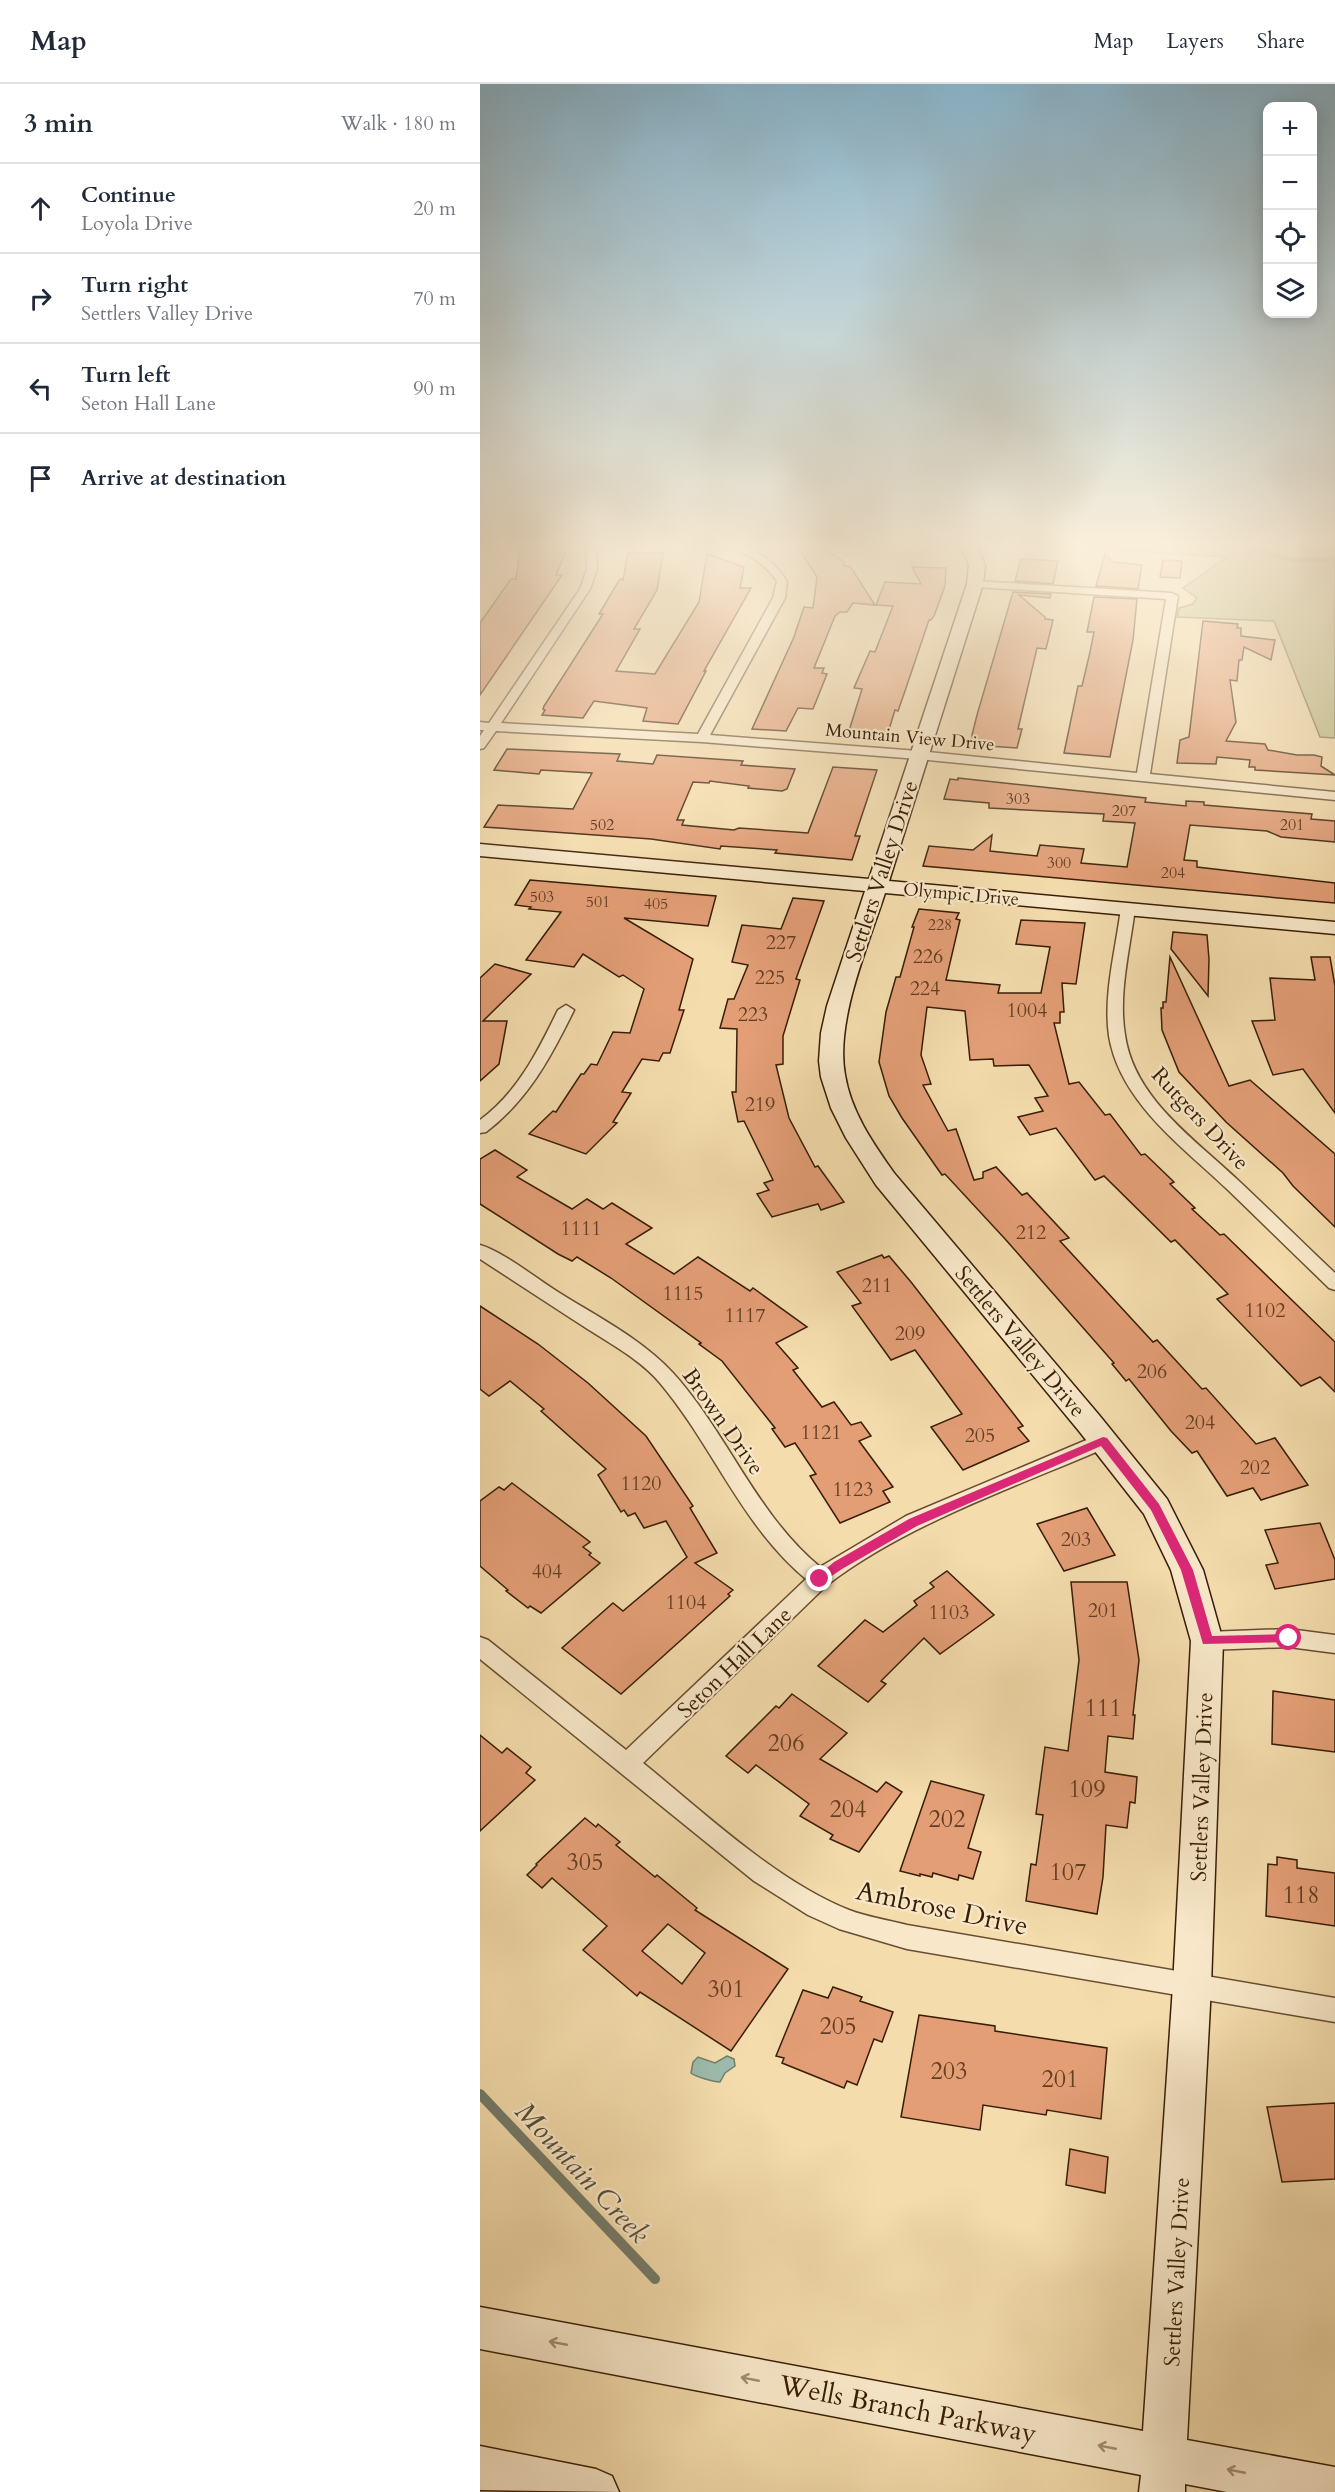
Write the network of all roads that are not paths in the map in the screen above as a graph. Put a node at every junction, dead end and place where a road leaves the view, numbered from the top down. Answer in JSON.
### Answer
{"nodes":[{"id":1,"x":537,"y":654,"type":"edge"},
{"id":2,"x":748,"y":654,"type":"edge"},
{"id":3,"x":952,"y":654,"type":"edge"},
{"id":4,"x":1163,"y":654,"type":"edge"},
{"id":5,"x":486,"y":726,"type":"edge"},
{"id":6,"x":702,"y":738,"type":"junction"},
{"id":7,"x":480,"y":745,"type":"edge"},
{"id":8,"x":918,"y":755,"type":"junction"},
{"id":9,"x":1143,"y":776,"type":"junction"},
{"id":10,"x":1335,"y":796,"type":"edge"},
{"id":11,"x":480,"y":850,"type":"edge"},
{"id":12,"x":878,"y":886,"type":"junction"},
{"id":13,"x":1128,"y":909,"type":"junction"},
{"id":14,"x":1335,"y":928,"type":"edge"},
{"id":15,"x":566,"y":1010,"type":"dead end"},
{"id":16,"x":480,"y":1128,"type":"edge"},
{"id":17,"x":480,"y":1251,"type":"edge"},
{"id":18,"x":1335,"y":1284,"type":"edge"},
{"id":19,"x":1103,"y":1441,"type":"junction"},
{"id":20,"x":820,"y":1579,"type":"junction"},
{"id":21,"x":1207,"y":1641,"type":"junction"},
{"id":22,"x":1335,"y":1644,"type":"edge"},
{"id":23,"x":480,"y":1646,"type":"edge"},
{"id":24,"x":627,"y":1764,"type":"junction"},
{"id":25,"x":1192,"y":1986,"type":"junction"},
{"id":26,"x":1335,"y":2010,"type":"edge"},
{"id":27,"x":480,"y":2328,"type":"edge"},
{"id":28,"x":480,"y":2468,"type":"edge"},
{"id":29,"x":1163,"y":2475,"type":"edge"},
{"id":30,"x":1335,"y":2490,"type":"edge"},
{"id":31,"x":596,"y":2492,"type":"edge"}],
"edges":[{"from":1,"to":5,"type":"street"},
{"from":2,"to":6,"type":"street"},
{"from":3,"to":8,"type":"street","name":"Settlers Valley Drive"},
{"from":4,"to":9,"type":"street"},
{"from":5,"to":6,"type":"street","name":"Mountain View Drive"},
{"from":5,"to":7,"type":"street"},
{"from":6,"to":8,"type":"street","name":"Mountain View Drive"},
{"from":8,"to":9,"type":"street","name":"Mountain View Drive"},
{"from":8,"to":12,"type":"street","name":"Settlers Valley Drive"},
{"from":9,"to":10,"type":"street","name":"Mountain View Drive"},
{"from":11,"to":12,"type":"street","name":"Olympic Drive"},
{"from":12,"to":13,"type":"street","name":"Olympic Drive"},
{"from":12,"to":19,"type":"street","name":"Settlers Valley Drive"},
{"from":13,"to":14,"type":"street","name":"Olympic Drive"},
{"from":13,"to":18,"type":"street","name":"Rutgers Drive"},
{"from":15,"to":16,"type":"street"},
{"from":17,"to":20,"type":"street","name":"Brown Drive"},
{"from":19,"to":20,"type":"street","name":"Seton Hall Lane"},
{"from":19,"to":21,"type":"street","name":"Settlers Valley Drive"},
{"from":20,"to":24,"type":"street","name":"Seton Hall Lane"},
{"from":21,"to":22,"type":"street"},
{"from":21,"to":25,"type":"street","name":"Settlers Valley Drive"},
{"from":23,"to":24,"type":"street","name":"Ambrose Drive"},
{"from":24,"to":25,"type":"street","name":"Ambrose Drive"},
{"from":25,"to":26,"type":"street","name":"Ambrose Drive"},
{"from":25,"to":29,"type":"street","name":"Settlers Valley Drive"},
{"from":29,"to":27,"type":"street","name":"Wells Branch Parkway","one_way":true},
{"from":28,"to":31,"type":"street"},
{"from":30,"to":29,"type":"street","name":"Wells Branch Parkway","one_way":true}]}
